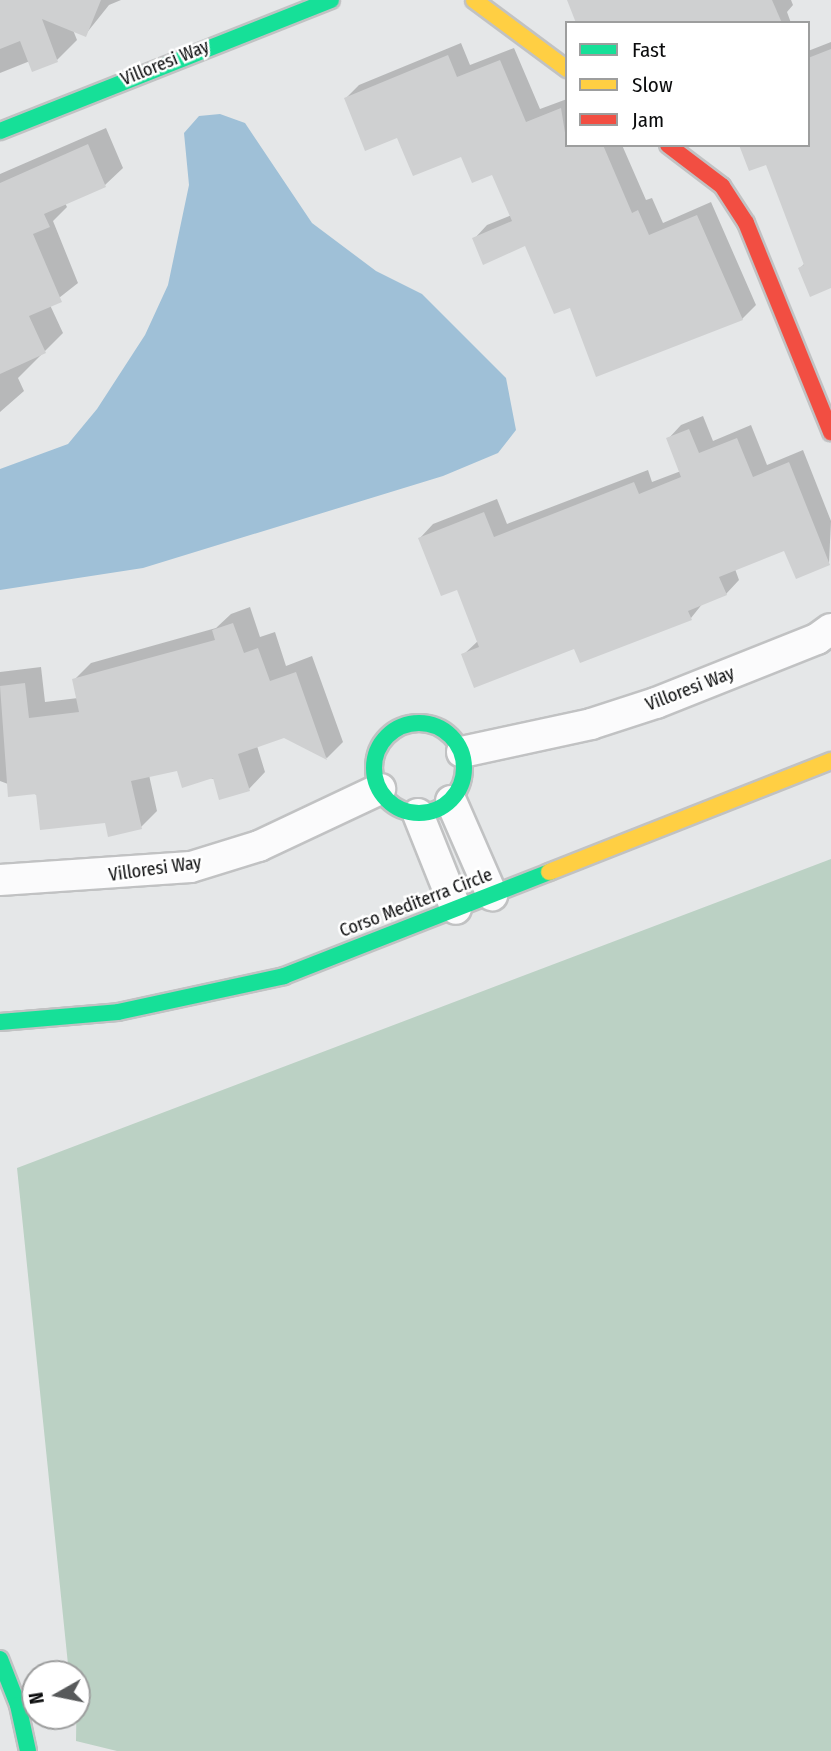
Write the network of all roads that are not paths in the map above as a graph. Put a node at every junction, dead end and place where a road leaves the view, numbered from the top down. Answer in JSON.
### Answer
{"nodes":[{"id":1,"x":331,"y":0,"type":"edge"},
{"id":2,"x":474,"y":0,"type":"edge"},
{"id":3,"x":565,"y":68,"type":"edge"},
{"id":4,"x":0,"y":131,"type":"edge"},
{"id":5,"x":671,"y":147,"type":"edge"},
{"id":6,"x":831,"y":432,"type":"edge"},
{"id":7,"x":831,"y":629,"type":"edge"},
{"id":8,"x":462,"y":752,"type":"junction"},
{"id":9,"x":831,"y":761,"type":"edge"},
{"id":10,"x":380,"y":789,"type":"junction"},
{"id":11,"x":451,"y":801,"type":"junction"},
{"id":12,"x":418,"y":814,"type":"junction"},
{"id":13,"x":0,"y":880,"type":"edge"},
{"id":14,"x":492,"y":895,"type":"junction"},
{"id":15,"x":456,"y":909,"type":"junction"},
{"id":16,"x":0,"y":1022,"type":"edge"},
{"id":17,"x":0,"y":1659,"type":"edge"},
{"id":18,"x":28,"y":1751,"type":"edge"}],
"edges":[{"from":1,"to":4,"type":"street","name":"Villoresi Way"},
{"from":2,"to":3,"type":"street"},
{"from":5,"to":6,"type":"street"},
{"from":7,"to":8,"type":"street","name":"Villoresi Way"},
{"from":8,"to":10,"type":"street"},
{"from":8,"to":11,"type":"street"},
{"from":9,"to":14,"type":"street","name":"Corso Mediterra Circle"},
{"from":10,"to":12,"type":"street"},
{"from":10,"to":13,"type":"street","name":"Villoresi Way"},
{"from":11,"to":12,"type":"street"},
{"from":11,"to":14,"type":"street"},
{"from":12,"to":15,"type":"street"},
{"from":14,"to":15,"type":"street","name":"Corso Mediterra Circle"},
{"from":15,"to":16,"type":"street","name":"Corso Mediterra Circle"},
{"from":17,"to":18,"type":"street"}]}
